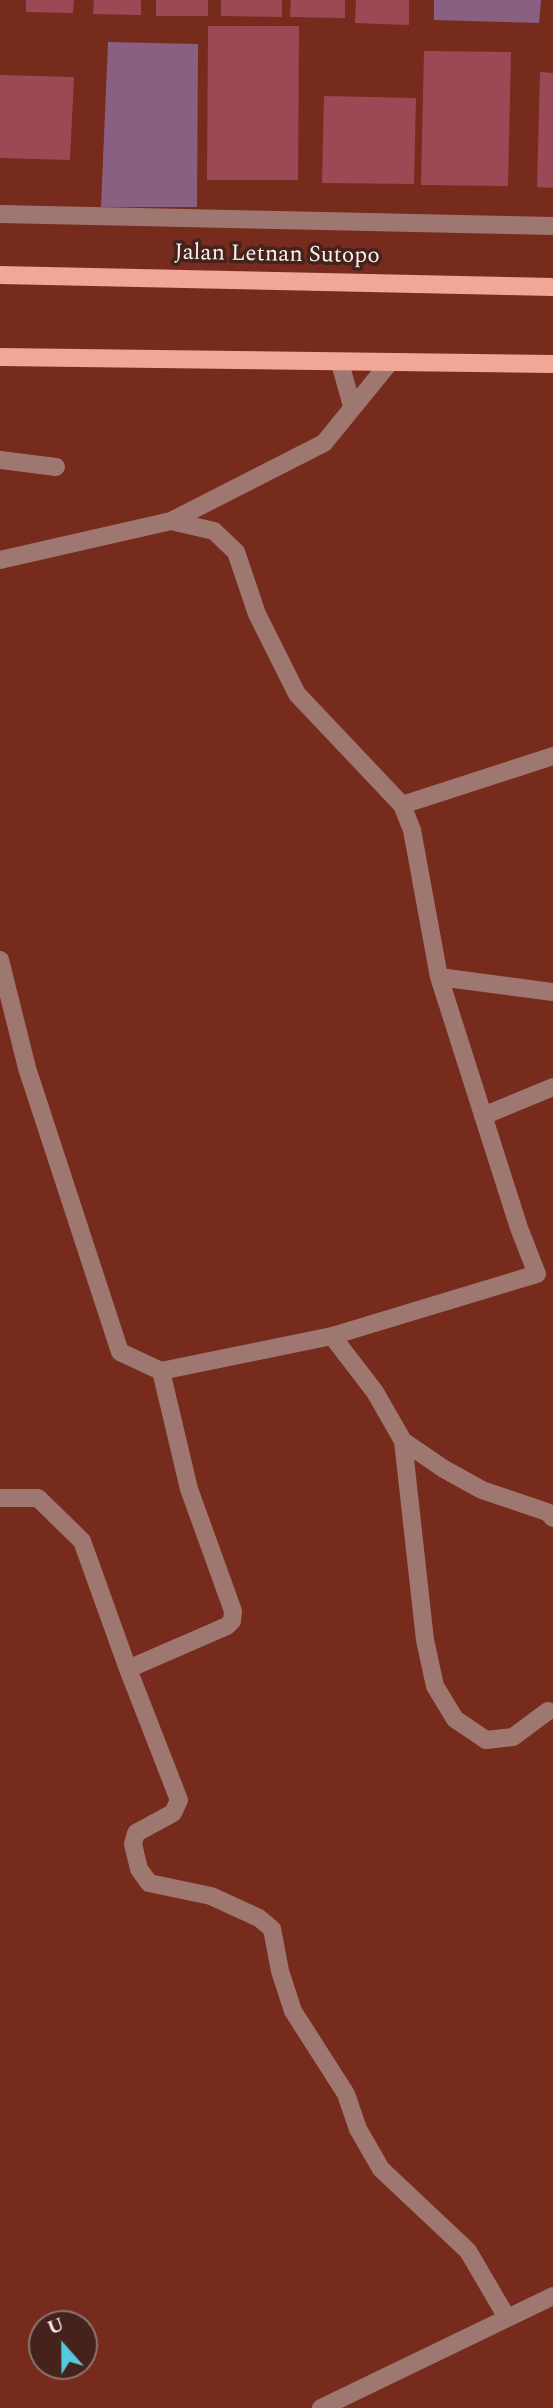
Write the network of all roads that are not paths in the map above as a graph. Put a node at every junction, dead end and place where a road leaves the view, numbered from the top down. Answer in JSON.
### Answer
{"nodes":[{"id":1,"x":0,"y":214,"type":"edge"},
{"id":2,"x":553,"y":226,"type":"edge"},
{"id":3,"x":0,"y":275,"type":"edge"},
{"id":4,"x":553,"y":287,"type":"edge"},
{"id":5,"x":0,"y":357,"type":"edge"},
{"id":6,"x":390,"y":362,"type":"junction"},
{"id":7,"x":340,"y":363,"type":"junction"},
{"id":8,"x":553,"y":364,"type":"edge"},
{"id":9,"x":352,"y":406,"type":"junction"},
{"id":10,"x":0,"y":460,"type":"edge"},
{"id":11,"x":56,"y":467,"type":"dead end"},
{"id":12,"x":171,"y":521,"type":"junction"},
{"id":13,"x":0,"y":560,"type":"edge"},
{"id":14,"x":553,"y":756,"type":"edge"},
{"id":15,"x":402,"y":805,"type":"junction"},
{"id":16,"x":0,"y":960,"type":"edge"},
{"id":17,"x":439,"y":977,"type":"junction"},
{"id":18,"x":553,"y":992,"type":"edge"},
{"id":19,"x":6,"y":1011,"type":"edge"},
{"id":20,"x":553,"y":1087,"type":"edge"},
{"id":21,"x":483,"y":1116,"type":"junction"},
{"id":22,"x":545,"y":1273,"type":"edge"},
{"id":23,"x":332,"y":1336,"type":"junction"},
{"id":24,"x":161,"y":1371,"type":"junction"},
{"id":25,"x":403,"y":1441,"type":"junction"},
{"id":26,"x":0,"y":1498,"type":"edge"},
{"id":27,"x":553,"y":1518,"type":"edge"},
{"id":28,"x":128,"y":1669,"type":"junction"},
{"id":29,"x":551,"y":1715,"type":"edge"},
{"id":30,"x":553,"y":2296,"type":"edge"},
{"id":31,"x":506,"y":2316,"type":"junction"},
{"id":32,"x":321,"y":2408,"type":"edge"}],
"edges":[{"from":1,"to":2,"type":"street"},
{"from":3,"to":4,"type":"main road","name":"Jalan Letnan Sutopo"},
{"from":5,"to":7,"type":"main road"},
{"from":6,"to":7,"type":"main road"},
{"from":6,"to":8,"type":"main road"},
{"from":6,"to":9,"type":"street"},
{"from":7,"to":9,"type":"street"},
{"from":9,"to":12,"type":"street"},
{"from":10,"to":11,"type":"street"},
{"from":12,"to":13,"type":"street"},
{"from":12,"to":15,"type":"street"},
{"from":14,"to":15,"type":"street"},
{"from":15,"to":17,"type":"street"},
{"from":16,"to":19,"type":"street"},
{"from":17,"to":18,"type":"street"},
{"from":17,"to":21,"type":"street"},
{"from":19,"to":24,"type":"street"},
{"from":20,"to":21,"type":"street"},
{"from":21,"to":22,"type":"street"},
{"from":22,"to":23,"type":"street"},
{"from":23,"to":24,"type":"street"},
{"from":23,"to":25,"type":"street"},
{"from":24,"to":28,"type":"street"},
{"from":25,"to":27,"type":"street"},
{"from":25,"to":29,"type":"street"},
{"from":26,"to":28,"type":"street"},
{"from":28,"to":31,"type":"street"},
{"from":30,"to":31,"type":"street"},
{"from":31,"to":32,"type":"street"}]}
